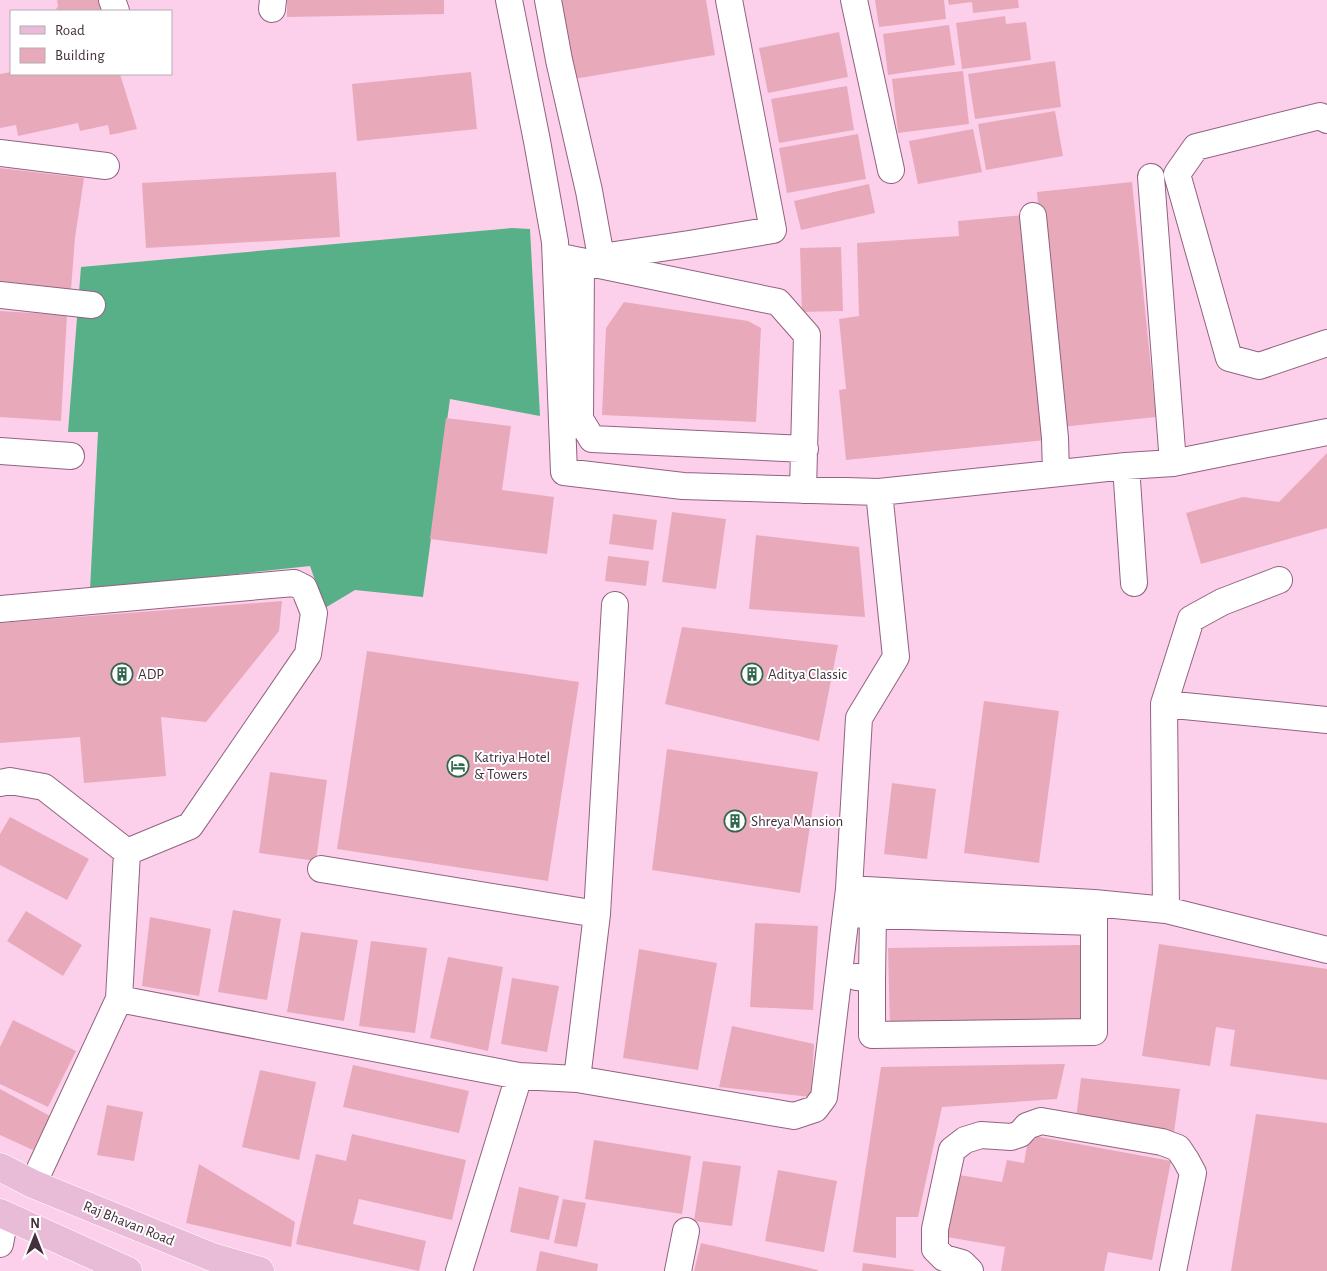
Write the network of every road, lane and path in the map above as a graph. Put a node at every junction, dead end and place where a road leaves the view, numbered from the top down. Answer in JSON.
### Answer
{"nodes":[{"id":1,"x":509,"y":0,"type":"edge"},
{"id":2,"x":548,"y":0,"type":"edge"},
{"id":3,"x":729,"y":0,"type":"edge"},
{"id":4,"x":854,"y":0,"type":"edge"},
{"id":5,"x":1327,"y":120,"type":"edge"},
{"id":6,"x":0,"y":153,"type":"edge"},
{"id":7,"x":106,"y":166,"type":"dead end"},
{"id":8,"x":891,"y":170,"type":"dead end"},
{"id":9,"x":1151,"y":178,"type":"dead end"},
{"id":10,"x":1032,"y":216,"type":"dead end"},
{"id":11,"x":556,"y":256,"type":"junction"},
{"id":12,"x":581,"y":261,"type":"junction"},
{"id":13,"x":0,"y":295,"type":"edge"},
{"id":14,"x":92,"y":304,"type":"dead end"},
{"id":15,"x":1327,"y":343,"type":"edge"},
{"id":16,"x":1327,"y":432,"type":"edge"},
{"id":17,"x":804,"y":450,"type":"junction"},
{"id":18,"x":0,"y":452,"type":"edge"},
{"id":19,"x":71,"y":456,"type":"dead end"},
{"id":20,"x":1173,"y":463,"type":"junction"},
{"id":21,"x":1126,"y":466,"type":"junction"},
{"id":22,"x":1056,"y":474,"type":"junction"},
{"id":23,"x":803,"y":490,"type":"junction"},
{"id":24,"x":879,"y":492,"type":"junction"},
{"id":25,"x":1279,"y":580,"type":"dead end"},
{"id":26,"x":1134,"y":584,"type":"dead end"},
{"id":27,"x":615,"y":605,"type":"dead end"},
{"id":28,"x":0,"y":609,"type":"edge"},
{"id":29,"x":1164,"y":704,"type":"junction"},
{"id":30,"x":1327,"y":720,"type":"edge"},
{"id":31,"x":0,"y":783,"type":"edge"},
{"id":32,"x":127,"y":852,"type":"junction"},
{"id":33,"x":320,"y":870,"type":"dead end"},
{"id":34,"x":848,"y":901,"type":"junction"},
{"id":35,"x":1166,"y":910,"type":"junction"},
{"id":36,"x":1094,"y":913,"type":"junction"},
{"id":37,"x":597,"y":914,"type":"junction"},
{"id":38,"x":873,"y":914,"type":"junction"},
{"id":39,"x":1327,"y":950,"type":"edge"},
{"id":40,"x":839,"y":976,"type":"junction"},
{"id":41,"x":872,"y":978,"type":"junction"},
{"id":42,"x":119,"y":999,"type":"junction"},
{"id":43,"x":519,"y":1076,"type":"junction"},
{"id":44,"x":577,"y":1079,"type":"junction"},
{"id":45,"x":0,"y":1167,"type":"edge"},
{"id":46,"x":33,"y":1184,"type":"junction"},
{"id":47,"x":3,"y":1215,"type":"edge"},
{"id":48,"x":686,"y":1231,"type":"dead end"},
{"id":49,"x":0,"y":1244,"type":"edge"},
{"id":50,"x":128,"y":1271,"type":"edge"},
{"id":51,"x":260,"y":1271,"type":"edge"},
{"id":52,"x":459,"y":1271,"type":"edge"},
{"id":53,"x":678,"y":1271,"type":"edge"},
{"id":54,"x":970,"y":1271,"type":"edge"},
{"id":55,"x":1173,"y":1271,"type":"edge"}],
"edges":[{"from":1,"to":11,"type":"street"},
{"from":2,"to":3,"type":"street"},
{"from":4,"to":8,"type":"street"},
{"from":5,"to":15,"type":"street"},
{"from":6,"to":7,"type":"street"},
{"from":9,"to":20,"type":"street"},
{"from":10,"to":22,"type":"street"},
{"from":11,"to":12,"type":"street"},
{"from":11,"to":23,"type":"street"},
{"from":12,"to":17,"type":"street"},
{"from":12,"to":17,"type":"street"},
{"from":13,"to":14,"type":"street"},
{"from":16,"to":20,"type":"street"},
{"from":17,"to":23,"type":"street"},
{"from":18,"to":19,"type":"street"},
{"from":20,"to":21,"type":"street"},
{"from":21,"to":22,"type":"street"},
{"from":21,"to":26,"type":"street"},
{"from":22,"to":24,"type":"street"},
{"from":23,"to":24,"type":"street"},
{"from":24,"to":34,"type":"street"},
{"from":25,"to":29,"type":"street"},
{"from":27,"to":37,"type":"street"},
{"from":28,"to":32,"type":"street"},
{"from":29,"to":30,"type":"street"},
{"from":29,"to":35,"type":"street"},
{"from":31,"to":32,"type":"street"},
{"from":32,"to":42,"type":"street"},
{"from":33,"to":37,"type":"street"},
{"from":34,"to":36,"type":"street"},
{"from":34,"to":38,"type":"street"},
{"from":34,"to":40,"type":"street"},
{"from":35,"to":36,"type":"street"},
{"from":35,"to":39,"type":"street"},
{"from":36,"to":38,"type":"street"},
{"from":36,"to":41,"type":"street"},
{"from":37,"to":44,"type":"street"},
{"from":38,"to":41,"type":"street"},
{"from":40,"to":41,"type":"street"},
{"from":40,"to":44,"type":"street"},
{"from":42,"to":43,"type":"street"},
{"from":42,"to":46,"type":"street"},
{"from":43,"to":44,"type":"street"},
{"from":43,"to":52,"type":"street"},
{"from":45,"to":46,"type":"main road","name":"Raj Bhavan Road"},
{"from":46,"to":51,"type":"main road","name":"Raj Bhavan Road"},
{"from":47,"to":49,"type":"street"},
{"from":47,"to":50,"type":"main road"},
{"from":48,"to":53,"type":"street"},
{"from":54,"to":55,"type":"street"}]}
